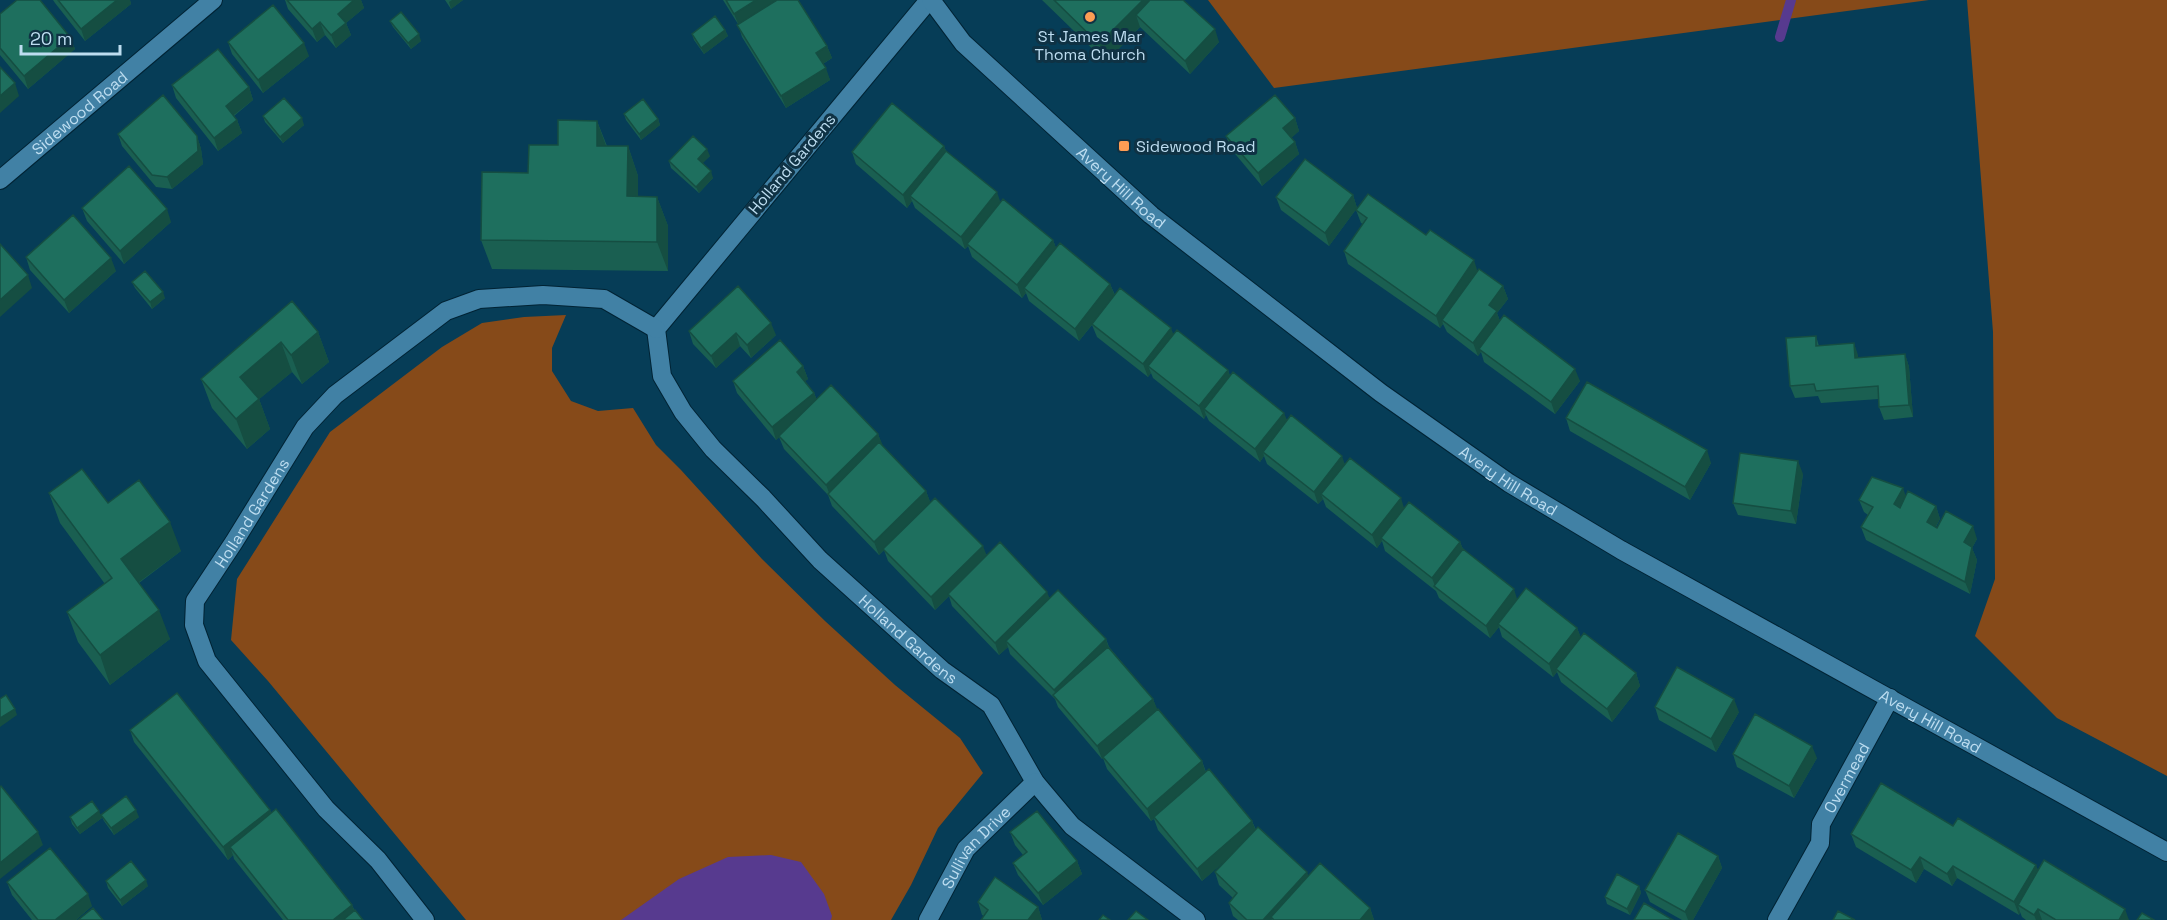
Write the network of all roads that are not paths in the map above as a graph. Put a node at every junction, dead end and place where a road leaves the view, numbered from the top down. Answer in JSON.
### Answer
{"nodes":[{"id":1,"x":213,"y":0,"type":"edge"},
{"id":2,"x":930,"y":0,"type":"edge"},
{"id":3,"x":0,"y":180,"type":"edge"},
{"id":4,"x":656,"y":329,"type":"junction"},
{"id":5,"x":1890,"y":698,"type":"junction"},
{"id":6,"x":1035,"y":782,"type":"junction"},
{"id":7,"x":2167,"y":852,"type":"edge"},
{"id":8,"x":425,"y":920,"type":"edge"},
{"id":9,"x":928,"y":920,"type":"edge"},
{"id":10,"x":1196,"y":920,"type":"edge"},
{"id":11,"x":1777,"y":920,"type":"edge"}],
"edges":[{"from":1,"to":3,"type":"street","name":"Sidewood Road"},
{"from":2,"to":4,"type":"street","name":"Holland Gardens"},
{"from":2,"to":5,"type":"street","name":"Avery Hill Road"},
{"from":4,"to":6,"type":"street","name":"Holland Gardens"},
{"from":4,"to":8,"type":"street","name":"Holland Gardens"},
{"from":5,"to":7,"type":"street","name":"Avery Hill Road"},
{"from":5,"to":11,"type":"street","name":"Overmead"},
{"from":6,"to":9,"type":"street","name":"Sullivan Drive"},
{"from":6,"to":10,"type":"street","name":"Holland Gardens"}]}
